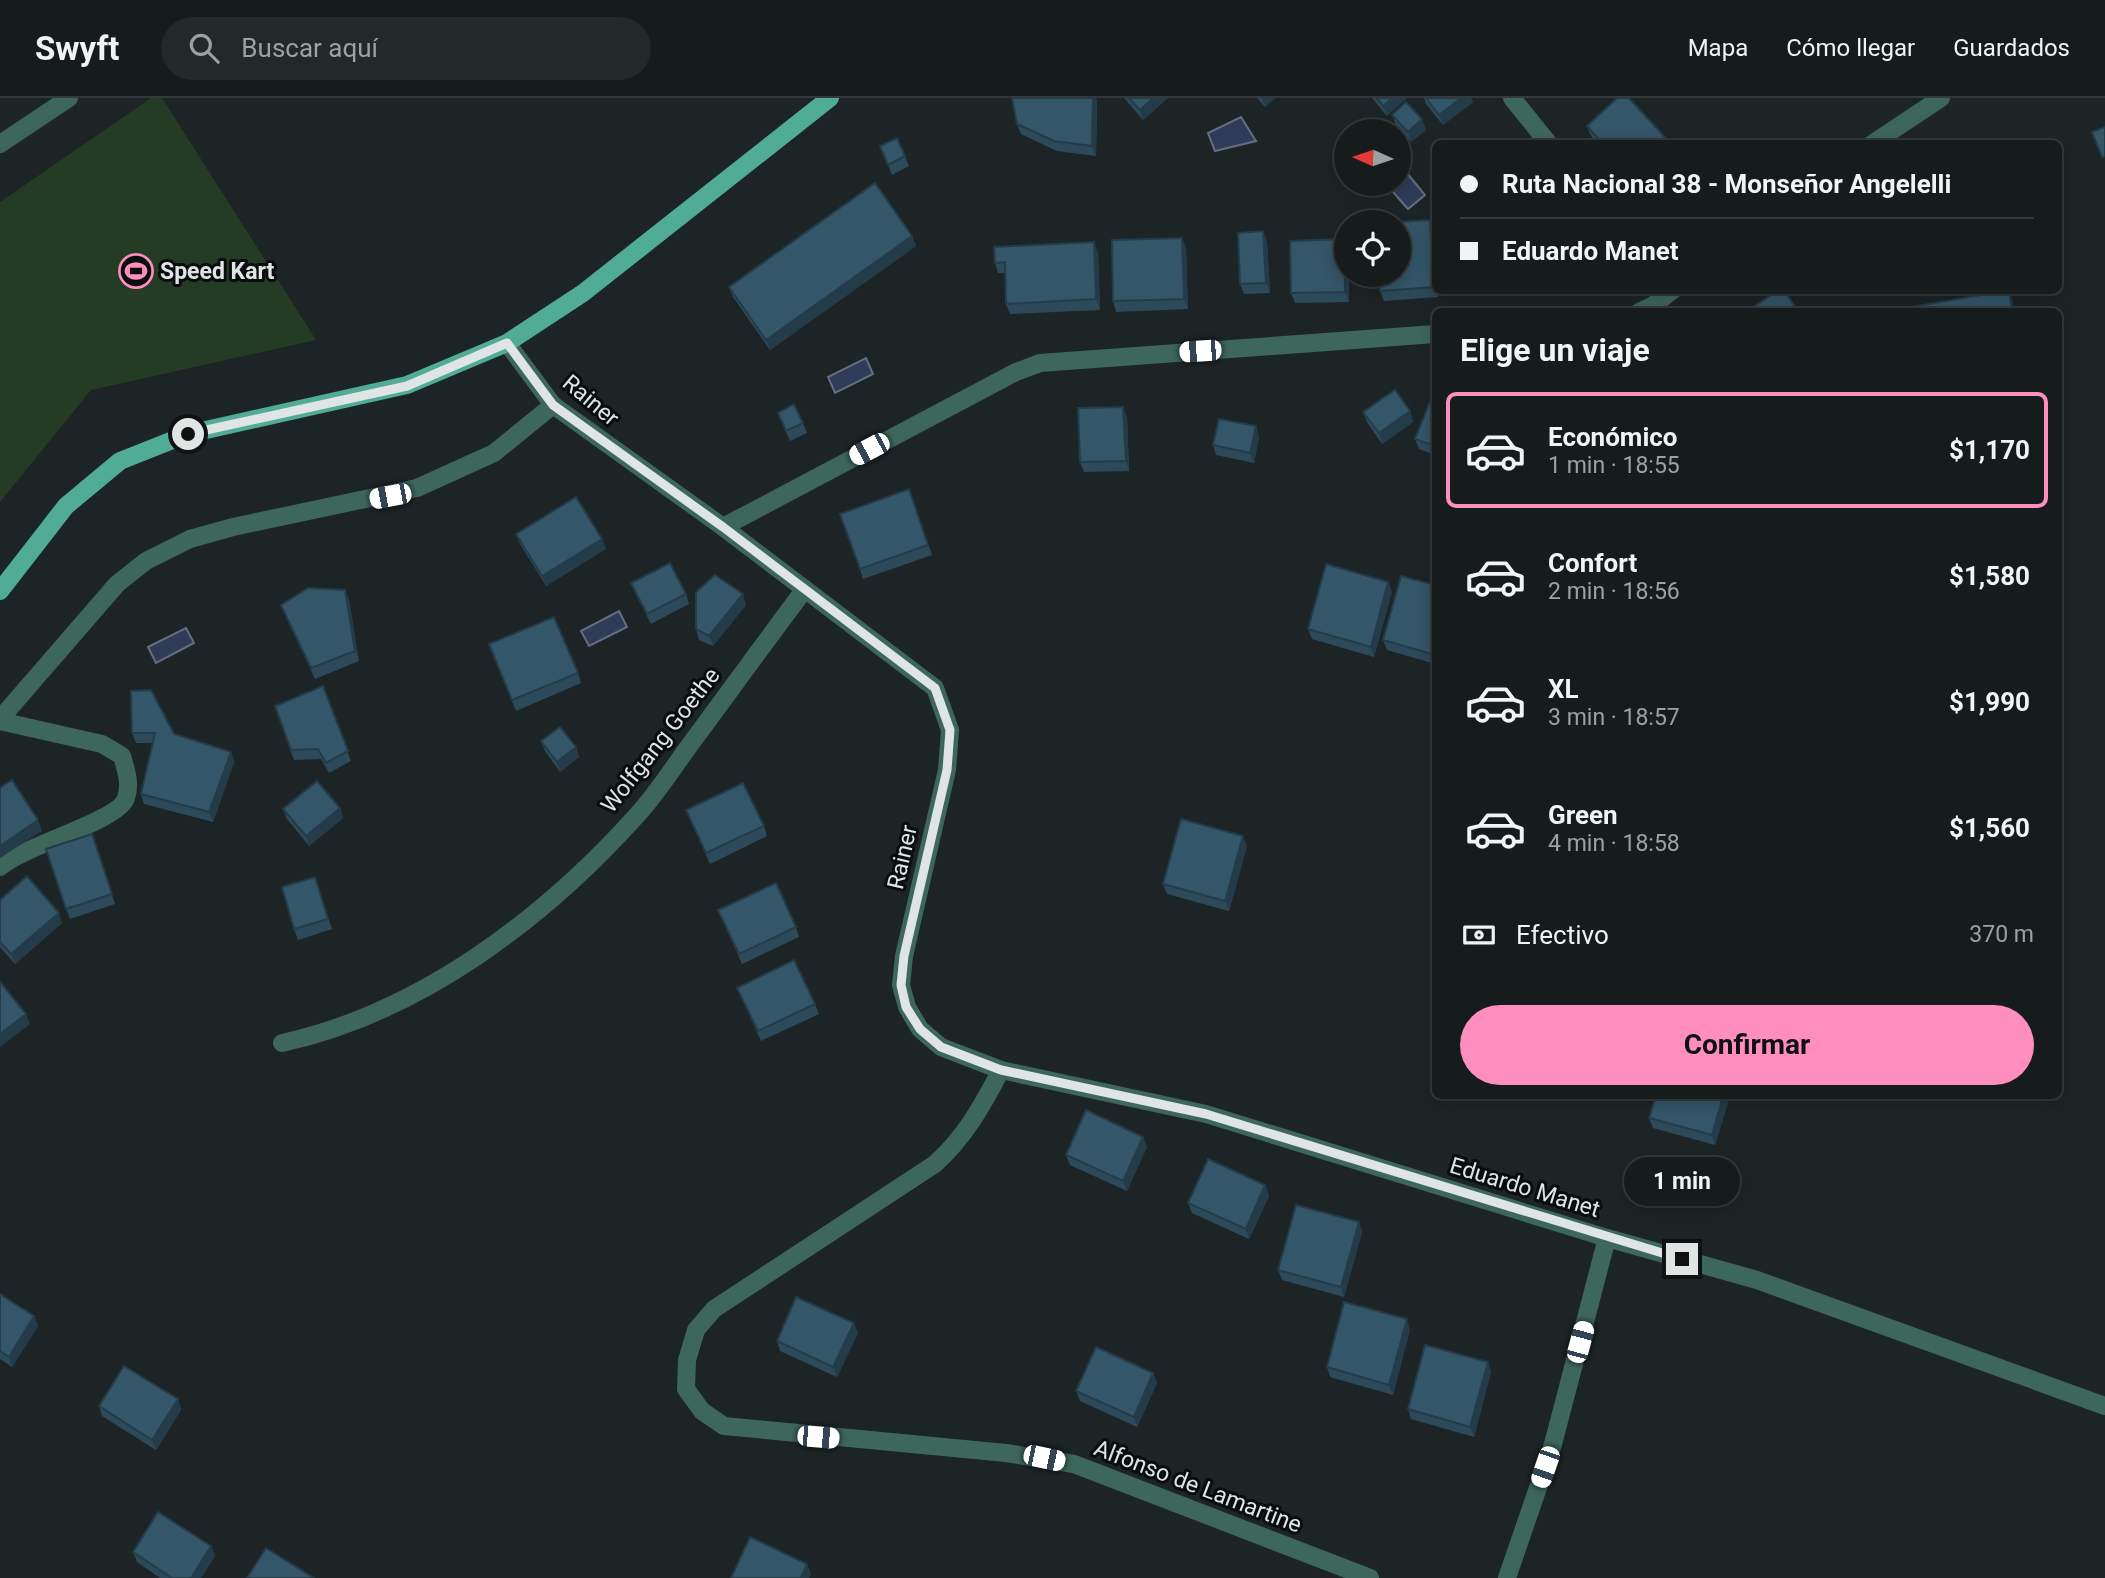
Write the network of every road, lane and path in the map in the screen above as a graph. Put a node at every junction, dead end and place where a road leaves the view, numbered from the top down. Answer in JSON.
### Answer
{"nodes":[{"id":1,"x":69,"y":98,"type":"edge"},
{"id":2,"x":830,"y":98,"type":"edge"},
{"id":3,"x":1512,"y":98,"type":"edge"},
{"id":4,"x":1941,"y":98,"type":"edge"},
{"id":5,"x":1546,"y":140,"type":"edge"},
{"id":6,"x":1878,"y":140,"type":"edge"},
{"id":7,"x":0,"y":144,"type":"edge"},
{"id":8,"x":1667,"y":294,"type":"edge"},
{"id":9,"x":1648,"y":308,"type":"edge"},
{"id":10,"x":1432,"y":334,"type":"edge"},
{"id":11,"x":507,"y":343,"type":"junction"},
{"id":12,"x":553,"y":405,"type":"junction"},
{"id":13,"x":723,"y":527,"type":"junction"},
{"id":14,"x":805,"y":589,"type":"junction"},
{"id":15,"x":0,"y":591,"type":"edge"},
{"id":16,"x":0,"y":720,"type":"edge"},
{"id":17,"x":0,"y":867,"type":"edge"},
{"id":18,"x":282,"y":1043,"type":"dead end"},
{"id":19,"x":1001,"y":1070,"type":"junction"},
{"id":20,"x":1607,"y":1238,"type":"junction"},
{"id":21,"x":2105,"y":1406,"type":"edge"},
{"id":22,"x":1370,"y":1578,"type":"edge"},
{"id":23,"x":1507,"y":1578,"type":"edge"}],
"edges":[{"from":1,"to":7,"type":"street"},
{"from":2,"to":11,"type":"main road"},
{"from":3,"to":5,"type":"street"},
{"from":4,"to":6,"type":"street"},
{"from":8,"to":9,"type":"street"},
{"from":10,"to":13,"type":"street"},
{"from":11,"to":12,"type":"street","name":"Rainer"},
{"from":11,"to":15,"type":"main road"},
{"from":12,"to":13,"type":"street","name":"Rainer"},
{"from":12,"to":16,"type":"street"},
{"from":13,"to":14,"type":"street","name":"Rainer"},
{"from":14,"to":18,"type":"street","name":"Wolfgang Goethe"},
{"from":14,"to":19,"type":"street","name":"Rainer"},
{"from":16,"to":17,"type":"street"},
{"from":19,"to":20,"type":"street","name":"Eduardo Manet"},
{"from":19,"to":22,"type":"street","name":"Alfonso de Lamartine"},
{"from":20,"to":21,"type":"street","name":"Eduardo Manet"},
{"from":20,"to":23,"type":"street"}]}
